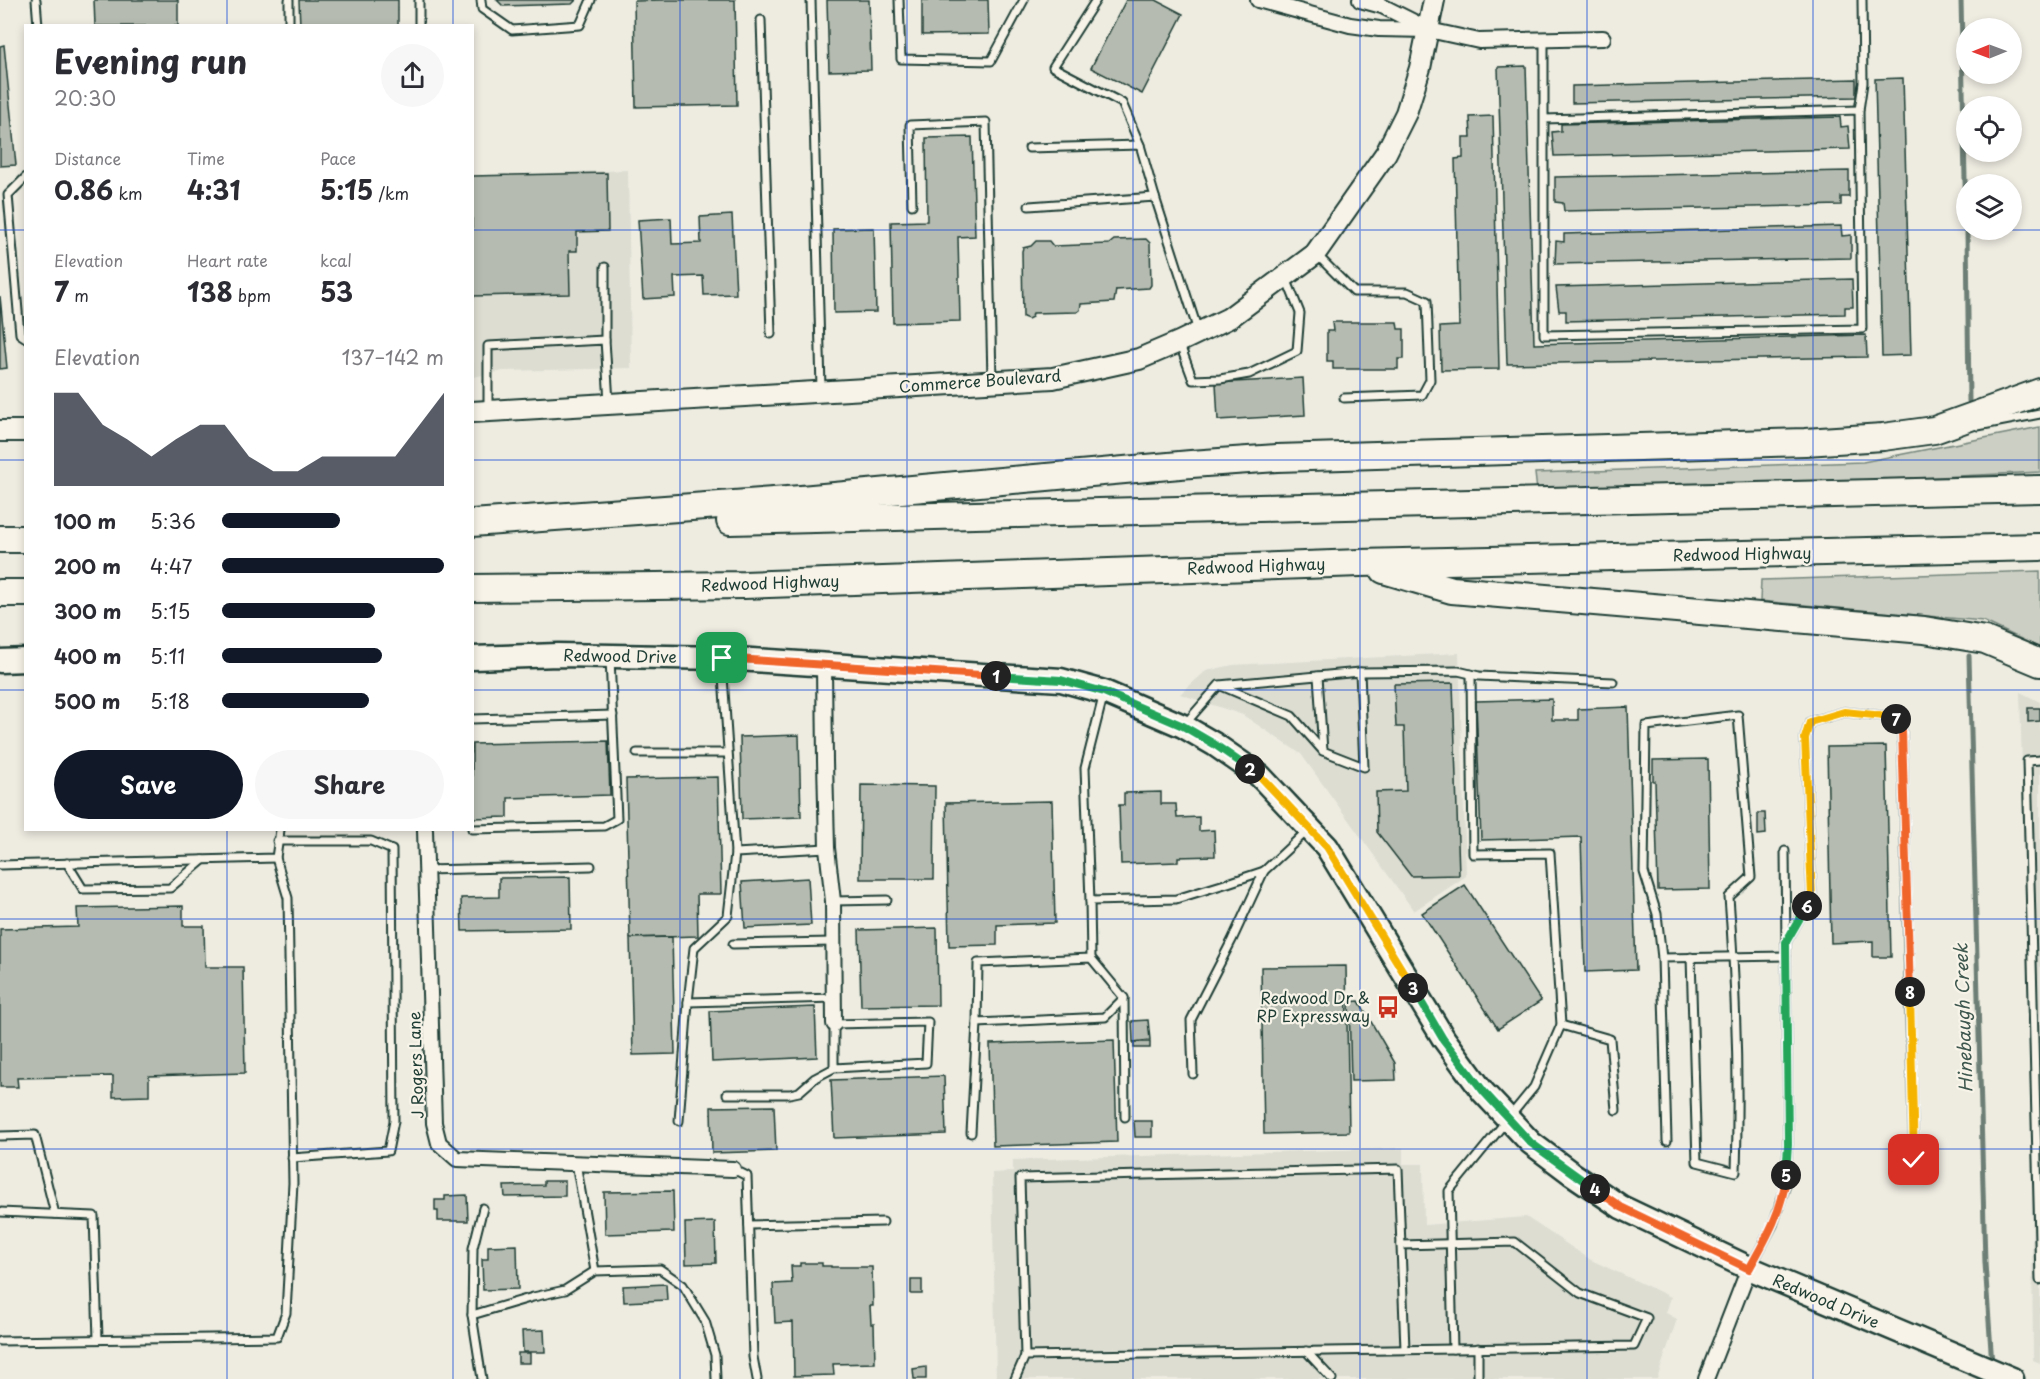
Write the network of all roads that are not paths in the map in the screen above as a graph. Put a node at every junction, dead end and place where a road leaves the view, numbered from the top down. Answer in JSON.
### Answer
{"nodes":[{"id":1,"x":36,"y":0,"type":"edge"},
{"id":2,"x":289,"y":0,"type":"edge"},
{"id":3,"x":419,"y":0,"type":"edge"},
{"id":4,"x":481,"y":0,"type":"edge"},
{"id":5,"x":591,"y":0,"type":"edge"},
{"id":6,"x":811,"y":0,"type":"edge"},
{"id":7,"x":899,"y":0,"type":"edge"},
{"id":8,"x":1024,"y":0,"type":"edge"},
{"id":9,"x":1096,"y":0,"type":"edge"},
{"id":10,"x":1257,"y":0,"type":"edge"},
{"id":11,"x":1360,"y":0,"type":"edge"},
{"id":12,"x":1434,"y":0,"type":"edge"},
{"id":13,"x":1862,"y":0,"type":"edge"},
{"id":14,"x":761,"y":20,"type":"dead end"},
{"id":15,"x":38,"y":24,"type":"edge"},
{"id":16,"x":289,"y":24,"type":"edge"},
{"id":17,"x":419,"y":24,"type":"edge"},
{"id":18,"x":1429,"y":30,"type":"junction"},
{"id":19,"x":1603,"y":38,"type":"dead end"},
{"id":20,"x":1544,"y":39,"type":"junction"},
{"id":21,"x":1859,"y":110,"type":"junction"},
{"id":22,"x":1544,"y":119,"type":"junction"},
{"id":23,"x":1140,"y":145,"type":"junction"},
{"id":24,"x":1029,"y":148,"type":"dead end"},
{"id":25,"x":24,"y":179,"type":"edge"},
{"id":26,"x":1155,"y":197,"type":"junction"},
{"id":27,"x":912,"y":205,"type":"dead end"},
{"id":28,"x":1029,"y":206,"type":"dead end"},
{"id":29,"x":1315,"y":254,"type":"junction"},
{"id":30,"x":605,"y":267,"type":"dead end"},
{"id":31,"x":1285,"y":276,"type":"junction"},
{"id":32,"x":1198,"y":333,"type":"junction"},
{"id":33,"x":771,"y":334,"type":"dead end"},
{"id":34,"x":24,"y":337,"type":"edge"},
{"id":35,"x":604,"y":340,"type":"junction"},
{"id":36,"x":1179,"y":342,"type":"junction"},
{"id":37,"x":992,"y":381,"type":"junction"},
{"id":38,"x":821,"y":392,"type":"junction"},
{"id":39,"x":2040,"y":392,"type":"edge"},
{"id":40,"x":1344,"y":398,"type":"dead end"},
{"id":41,"x":609,"y":404,"type":"junction"},
{"id":42,"x":480,"y":412,"type":"edge"},
{"id":43,"x":2040,"y":414,"type":"edge"},
{"id":44,"x":1934,"y":430,"type":"junction"},
{"id":45,"x":0,"y":431,"type":"edge"},
{"id":46,"x":24,"y":431,"type":"edge"},
{"id":47,"x":2040,"y":489,"type":"edge"},
{"id":48,"x":474,"y":525,"type":"edge"},
{"id":49,"x":474,"y":525,"type":"edge"},
{"id":50,"x":0,"y":539,"type":"edge"},
{"id":51,"x":24,"y":539,"type":"edge"},
{"id":52,"x":2040,"y":547,"type":"edge"},
{"id":53,"x":1360,"y":563,"type":"junction"},
{"id":54,"x":474,"y":588,"type":"edge"},
{"id":55,"x":0,"y":593,"type":"edge"},
{"id":56,"x":24,"y":593,"type":"edge"},
{"id":57,"x":610,"y":656,"type":"junction"},
{"id":58,"x":474,"y":658,"type":"edge"},
{"id":59,"x":722,"y":658,"type":"junction"},
{"id":60,"x":24,"y":660,"type":"edge"},
{"id":61,"x":0,"y":661,"type":"edge"},
{"id":62,"x":2040,"y":663,"type":"edge"},
{"id":63,"x":824,"y":666,"type":"junction"},
{"id":64,"x":1360,"y":672,"type":"junction"},
{"id":65,"x":1471,"y":674,"type":"junction"},
{"id":66,"x":1318,"y":676,"type":"junction"},
{"id":67,"x":1613,"y":682,"type":"dead end"},
{"id":68,"x":1219,"y":685,"type":"junction"},
{"id":69,"x":1104,"y":692,"type":"junction"},
{"id":70,"x":613,"y":715,"type":"junction"},
{"id":71,"x":474,"y":719,"type":"edge"},
{"id":72,"x":1183,"y":726,"type":"junction"},
{"id":73,"x":1323,"y":751,"type":"junction"},
{"id":74,"x":637,"y":753,"type":"dead end"},
{"id":75,"x":727,"y":753,"type":"junction"},
{"id":76,"x":2040,"y":760,"type":"edge"},
{"id":77,"x":1310,"y":828,"type":"junction"},
{"id":78,"x":474,"y":829,"type":"edge"},
{"id":79,"x":280,"y":831,"type":"edge"},
{"id":80,"x":425,"y":831,"type":"edge"},
{"id":81,"x":277,"y":842,"type":"junction"},
{"id":82,"x":827,"y":848,"type":"junction"},
{"id":83,"x":1785,"y":851,"type":"dead end"},
{"id":84,"x":735,"y":853,"type":"junction"},
{"id":85,"x":276,"y":858,"type":"junction"},
{"id":86,"x":203,"y":860,"type":"junction"},
{"id":87,"x":67,"y":863,"type":"junction"},
{"id":88,"x":0,"y":865,"type":"edge"},
{"id":89,"x":591,"y":866,"type":"dead end"},
{"id":90,"x":426,"y":870,"type":"junction"},
{"id":91,"x":1264,"y":871,"type":"junction"},
{"id":92,"x":887,"y":900,"type":"dead end"},
{"id":93,"x":832,"y":901,"type":"junction"},
{"id":94,"x":1090,"y":901,"type":"junction"},
{"id":95,"x":833,"y":942,"type":"junction"},
{"id":96,"x":1786,"y":942,"type":"junction"},
{"id":97,"x":733,"y":944,"type":"dead end"},
{"id":98,"x":1786,"y":956,"type":"junction"},
{"id":99,"x":1691,"y":957,"type":"junction"},
{"id":100,"x":1734,"y":957,"type":"junction"},
{"id":101,"x":1090,"y":958,"type":"junction"},
{"id":102,"x":1662,"y":958,"type":"junction"},
{"id":103,"x":834,"y":998,"type":"junction"},
{"id":104,"x":1124,"y":998,"type":"junction"},
{"id":105,"x":688,"y":1002,"type":"junction"},
{"id":106,"x":977,"y":1023,"type":"junction"},
{"id":107,"x":834,"y":1024,"type":"junction"},
{"id":108,"x":1561,"y":1025,"type":"junction"},
{"id":109,"x":834,"y":1068,"type":"junction"},
{"id":110,"x":1193,"y":1074,"type":"dead end"},
{"id":111,"x":727,"y":1094,"type":"dead end"},
{"id":112,"x":1616,"y":1110,"type":"dead end"},
{"id":113,"x":1125,"y":1117,"type":"dead end"},
{"id":114,"x":1508,"y":1118,"type":"junction"},
{"id":115,"x":679,"y":1121,"type":"dead end"},
{"id":116,"x":972,"y":1133,"type":"dead end"},
{"id":117,"x":0,"y":1136,"type":"edge"},
{"id":118,"x":1667,"y":1141,"type":"dead end"},
{"id":119,"x":292,"y":1158,"type":"junction"},
{"id":120,"x":1914,"y":1160,"type":"dead end"},
{"id":121,"x":576,"y":1163,"type":"junction"},
{"id":122,"x":733,"y":1169,"type":"joint"},
{"id":123,"x":483,"y":1208,"type":"dead end"},
{"id":124,"x":0,"y":1212,"type":"edge"},
{"id":125,"x":56,"y":1214,"type":"junction"},
{"id":126,"x":883,"y":1222,"type":"dead end"},
{"id":127,"x":749,"y":1225,"type":"junction"},
{"id":128,"x":1450,"y":1243,"type":"junction"},
{"id":129,"x":1401,"y":1245,"type":"junction"},
{"id":130,"x":1749,"y":1269,"type":"junction"},
{"id":131,"x":595,"y":1271,"type":"junction"},
{"id":132,"x":2040,"y":1280,"type":"edge"},
{"id":133,"x":472,"y":1315,"type":"junction"},
{"id":134,"x":98,"y":1339,"type":"junction"},
{"id":135,"x":0,"y":1341,"type":"edge"},
{"id":136,"x":1478,"y":1348,"type":"junction"},
{"id":137,"x":1453,"y":1349,"type":"junction"},
{"id":138,"x":1405,"y":1350,"type":"junction"},
{"id":139,"x":1305,"y":1351,"type":"junction"},
{"id":140,"x":1024,"y":1356,"type":"junction"},
{"id":141,"x":482,"y":1379,"type":"edge"},
{"id":142,"x":716,"y":1379,"type":"edge"},
{"id":143,"x":757,"y":1379,"type":"edge"},
{"id":144,"x":1015,"y":1379,"type":"edge"},
{"id":145,"x":1332,"y":1379,"type":"edge"},
{"id":146,"x":1478,"y":1379,"type":"edge"},
{"id":147,"x":1706,"y":1379,"type":"edge"},
{"id":148,"x":2012,"y":1379,"type":"edge"}],
"edges":[{"from":1,"to":15,"type":"lane"},
{"from":2,"to":16,"type":"lane"},
{"from":3,"to":17,"type":"lane"},
{"from":4,"to":5,"type":"lane"},
{"from":6,"to":38,"type":"lane"},
{"from":7,"to":8,"type":"lane"},
{"from":9,"to":23,"type":"lane"},
{"from":10,"to":18,"type":"street"},
{"from":11,"to":18,"type":"street"},
{"from":12,"to":18,"type":"street","name":"Commerce Boulevard"},
{"from":13,"to":21,"type":"lane"},
{"from":14,"to":33,"type":"lane"},
{"from":18,"to":20,"type":"street"},
{"from":18,"to":29,"type":"street","name":"Commerce Boulevard"},
{"from":19,"to":20,"type":"street"},
{"from":20,"to":22,"type":"lane"},
{"from":21,"to":22,"type":"lane"},
{"from":21,"to":22,"type":"lane"},
{"from":23,"to":24,"type":"lane"},
{"from":23,"to":26,"type":"lane"},
{"from":25,"to":34,"type":"lane"},
{"from":26,"to":28,"type":"lane"},
{"from":26,"to":32,"type":"lane"},
{"from":27,"to":37,"type":"lane"},
{"from":29,"to":31,"type":"street","name":"Commerce Boulevard"},
{"from":29,"to":40,"type":"lane"},
{"from":30,"to":35,"type":"lane"},
{"from":31,"to":32,"type":"street","name":"Commerce Boulevard"},
{"from":31,"to":36,"type":"lane"},
{"from":32,"to":36,"type":"street","name":"Commerce Boulevard"},
{"from":35,"to":41,"type":"lane"},
{"from":35,"to":42,"type":"lane"},
{"from":36,"to":37,"type":"street","name":"Commerce Boulevard"},
{"from":37,"to":38,"type":"street","name":"Commerce Boulevard"},
{"from":38,"to":41,"type":"street","name":"Commerce Boulevard"},
{"from":39,"to":44,"type":"highway"},
{"from":41,"to":42,"type":"street","name":"Commerce Boulevard"},
{"from":43,"to":44,"type":"lane"},
{"from":44,"to":48,"type":"highway"},
{"from":45,"to":46,"type":"street"},
{"from":47,"to":49,"type":"highway"},
{"from":50,"to":51,"type":"highway"},
{"from":52,"to":53,"type":"highway","name":"Redwood Highway"},
{"from":53,"to":54,"type":"highway","name":"Redwood Highway"},
{"from":53,"to":62,"type":"highway"},
{"from":55,"to":56,"type":"highway"},
{"from":57,"to":58,"type":"main road","name":"Redwood Drive"},
{"from":57,"to":59,"type":"main road","name":"Redwood Drive"},
{"from":57,"to":70,"type":"lane"},
{"from":59,"to":63,"type":"main road","name":"Redwood Drive"},
{"from":59,"to":75,"type":"lane"},
{"from":60,"to":61,"type":"main road"},
{"from":63,"to":69,"type":"main road","name":"Redwood Drive"},
{"from":63,"to":82,"type":"street"},
{"from":64,"to":65,"type":"lane"},
{"from":64,"to":66,"type":"lane"},
{"from":64,"to":73,"type":"lane"},
{"from":65,"to":67,"type":"lane"},
{"from":65,"to":108,"type":"lane"},
{"from":66,"to":68,"type":"lane"},
{"from":66,"to":73,"type":"lane"},
{"from":68,"to":72,"type":"lane"},
{"from":68,"to":73,"type":"lane"},
{"from":69,"to":72,"type":"main road","name":"Redwood Drive"},
{"from":69,"to":94,"type":"lane"},
{"from":70,"to":71,"type":"lane"},
{"from":70,"to":78,"type":"lane"},
{"from":72,"to":77,"type":"main road","name":"Redwood Drive"},
{"from":74,"to":75,"type":"lane"},
{"from":75,"to":84,"type":"lane"},
{"from":76,"to":132,"type":"lane"},
{"from":77,"to":91,"type":"lane"},
{"from":77,"to":114,"type":"main road","name":"Redwood Drive"},
{"from":79,"to":81,"type":"lane"},
{"from":80,"to":90,"type":"street","name":"J Rogers Lane"},
{"from":81,"to":85,"type":"lane"},
{"from":81,"to":119,"type":"lane"},
{"from":82,"to":84,"type":"lane"},
{"from":82,"to":93,"type":"street"},
{"from":83,"to":96,"type":"lane"},
{"from":84,"to":105,"type":"lane"},
{"from":85,"to":86,"type":"lane"},
{"from":85,"to":119,"type":"lane"},
{"from":86,"to":87,"type":"lane"},
{"from":86,"to":87,"type":"lane"},
{"from":87,"to":88,"type":"lane"},
{"from":89,"to":90,"type":"lane"},
{"from":90,"to":121,"type":"street","name":"J Rogers Lane"},
{"from":91,"to":94,"type":"lane"},
{"from":91,"to":110,"type":"lane"},
{"from":92,"to":93,"type":"lane"},
{"from":93,"to":95,"type":"street"},
{"from":94,"to":101,"type":"lane"},
{"from":95,"to":97,"type":"lane"},
{"from":95,"to":103,"type":"street"},
{"from":96,"to":98,"type":"lane"},
{"from":96,"to":120,"type":"lane"},
{"from":98,"to":100,"type":"lane"},
{"from":98,"to":130,"type":"lane"},
{"from":99,"to":100,"type":"lane"},
{"from":99,"to":100,"type":"lane"},
{"from":99,"to":102,"type":"lane"},
{"from":100,"to":102,"type":"lane"},
{"from":101,"to":104,"type":"lane"},
{"from":101,"to":106,"type":"lane"},
{"from":102,"to":118,"type":"lane"},
{"from":103,"to":105,"type":"lane"},
{"from":103,"to":107,"type":"street"},
{"from":104,"to":106,"type":"lane"},
{"from":104,"to":113,"type":"lane"},
{"from":105,"to":115,"type":"lane"},
{"from":106,"to":116,"type":"lane"},
{"from":107,"to":109,"type":"lane"},
{"from":107,"to":109,"type":"lane"},
{"from":108,"to":112,"type":"lane"},
{"from":108,"to":114,"type":"lane"},
{"from":109,"to":111,"type":"lane"},
{"from":114,"to":128,"type":"lane"},
{"from":114,"to":130,"type":"main road","name":"Redwood Drive"},
{"from":117,"to":125,"type":"lane"},
{"from":119,"to":134,"type":"lane"},
{"from":121,"to":122,"type":"street","name":"J Rogers Lane"},
{"from":121,"to":131,"type":"lane"},
{"from":122,"to":127,"type":"lane"},
{"from":123,"to":133,"type":"lane"},
{"from":124,"to":125,"type":"lane"},
{"from":125,"to":134,"type":"lane"},
{"from":126,"to":127,"type":"lane"},
{"from":127,"to":143,"type":"lane"},
{"from":128,"to":129,"type":"lane"},
{"from":128,"to":136,"type":"lane"},
{"from":128,"to":137,"type":"lane"},
{"from":129,"to":138,"type":"lane"},
{"from":129,"to":140,"type":"lane"},
{"from":130,"to":147,"type":"street"},
{"from":130,"to":148,"type":"main road","name":"Redwood Drive"},
{"from":131,"to":133,"type":"lane"},
{"from":131,"to":142,"type":"lane"},
{"from":133,"to":141,"type":"lane"},
{"from":134,"to":135,"type":"lane"},
{"from":136,"to":137,"type":"lane"},
{"from":136,"to":146,"type":"lane"},
{"from":137,"to":138,"type":"lane"},
{"from":138,"to":139,"type":"lane"},
{"from":139,"to":140,"type":"lane"},
{"from":139,"to":145,"type":"lane"},
{"from":140,"to":144,"type":"lane"}]}
